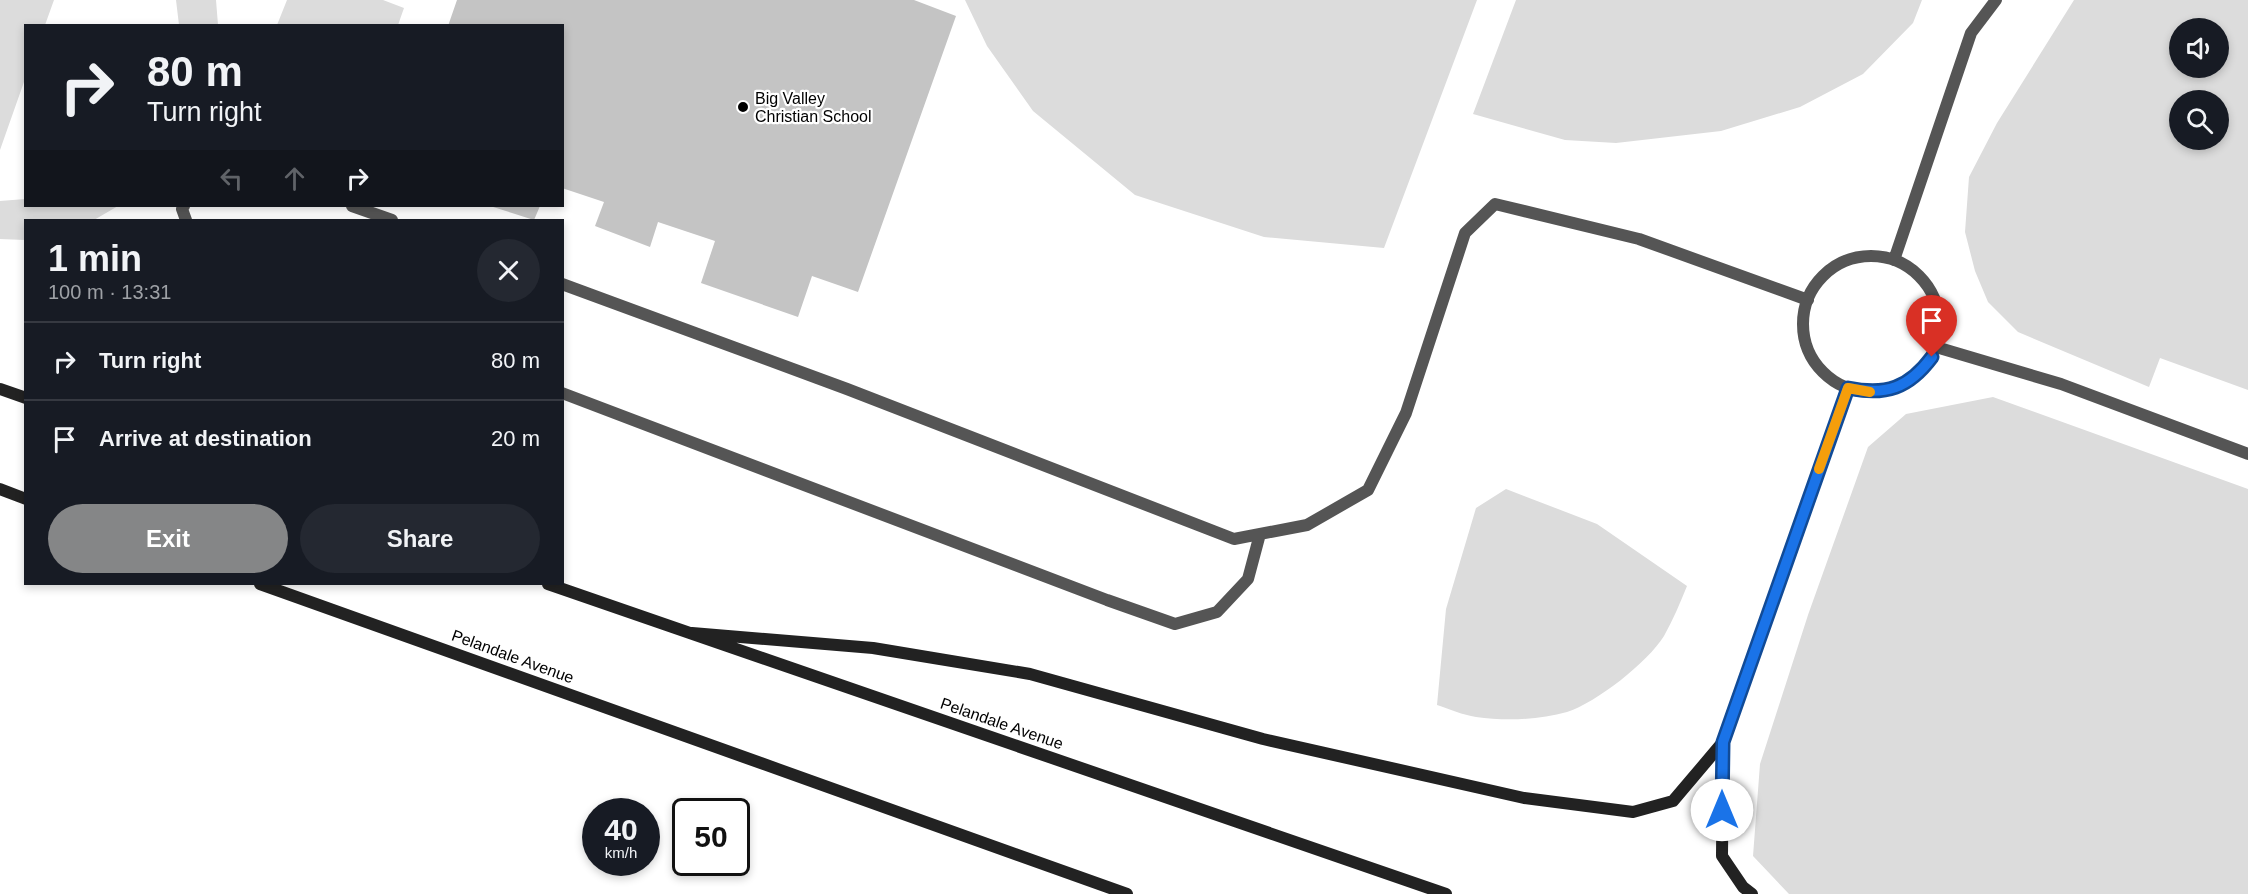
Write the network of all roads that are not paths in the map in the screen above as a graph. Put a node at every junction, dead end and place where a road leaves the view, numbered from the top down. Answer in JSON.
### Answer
{"nodes":[{"id":1,"x":1996,"y":0,"type":"edge"},
{"id":2,"x":355,"y":207,"type":"edge"},
{"id":3,"x":389,"y":219,"type":"edge"},
{"id":4,"x":1894,"y":260,"type":"junction"},
{"id":5,"x":564,"y":285,"type":"edge"},
{"id":6,"x":1808,"y":300,"type":"junction"},
{"id":7,"x":1936,"y":347,"type":"junction"},
{"id":8,"x":1848,"y":388,"type":"junction"},
{"id":9,"x":0,"y":389,"type":"edge"},
{"id":10,"x":564,"y":394,"type":"edge"},
{"id":11,"x":24,"y":397,"type":"edge"},
{"id":12,"x":2248,"y":454,"type":"edge"},
{"id":13,"x":0,"y":489,"type":"edge"},
{"id":14,"x":24,"y":498,"type":"edge"},
{"id":15,"x":1260,"y":534,"type":"junction"},
{"id":16,"x":263,"y":585,"type":"edge"},
{"id":17,"x":551,"y":585,"type":"edge"},
{"id":18,"x":692,"y":633,"type":"junction"},
{"id":19,"x":1723,"y":742,"type":"junction"},
{"id":20,"x":1127,"y":894,"type":"edge"},
{"id":21,"x":1446,"y":894,"type":"edge"},
{"id":22,"x":1752,"y":894,"type":"edge"}],
"edges":[{"from":1,"to":4,"type":"lane"},
{"from":2,"to":3,"type":"lane"},
{"from":4,"to":6,"type":"lane"},
{"from":4,"to":7,"type":"lane"},
{"from":5,"to":15,"type":"lane"},
{"from":6,"to":8,"type":"lane"},
{"from":6,"to":15,"type":"lane"},
{"from":7,"to":8,"type":"lane"},
{"from":7,"to":12,"type":"lane"},
{"from":8,"to":19,"type":"lane"},
{"from":9,"to":11,"type":"main road"},
{"from":10,"to":15,"type":"lane"},
{"from":13,"to":14,"type":"main road"},
{"from":16,"to":20,"type":"main road","name":"Pelandale Avenue"},
{"from":17,"to":18,"type":"main road","name":"Pelandale Avenue"},
{"from":18,"to":19,"type":"main road"},
{"from":18,"to":21,"type":"main road","name":"Pelandale Avenue"},
{"from":19,"to":22,"type":"main road"}]}
